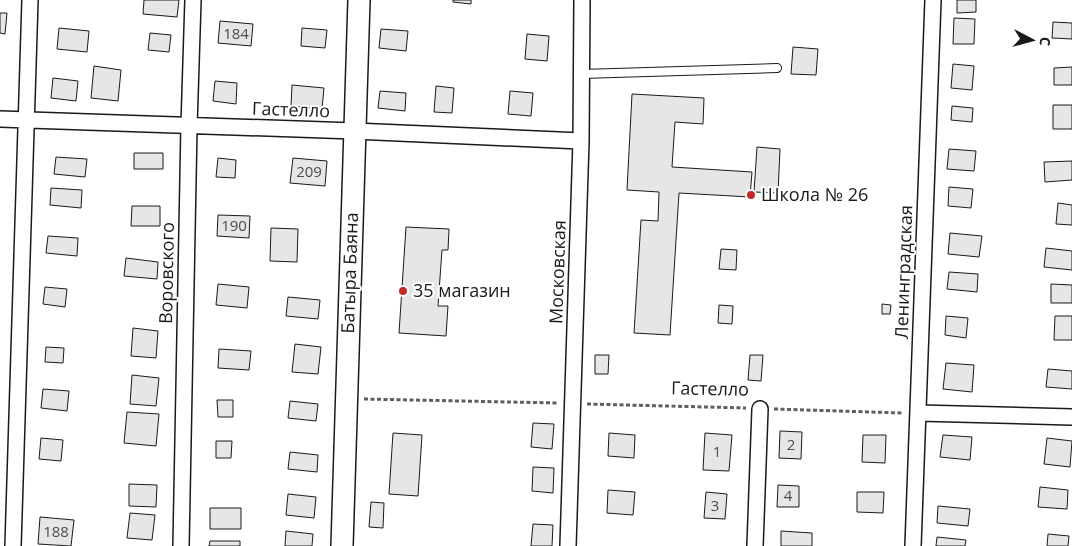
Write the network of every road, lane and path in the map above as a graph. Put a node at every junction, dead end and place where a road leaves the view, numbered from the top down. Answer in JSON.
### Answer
{"nodes":[{"id":1,"x":30,"y":0,"type":"edge"},
{"id":2,"x":193,"y":0,"type":"edge"},
{"id":3,"x":359,"y":0,"type":"edge"},
{"id":4,"x":582,"y":0,"type":"edge"},
{"id":5,"x":933,"y":0,"type":"edge"},
{"id":6,"x":777,"y":68,"type":"dead end"},
{"id":7,"x":581,"y":74,"type":"junction"},
{"id":8,"x":0,"y":119,"type":"edge"},
{"id":9,"x":25,"y":120,"type":"junction"},
{"id":10,"x":189,"y":126,"type":"junction"},
{"id":11,"x":354,"y":131,"type":"junction"},
{"id":12,"x":581,"y":141,"type":"junction"},
{"id":13,"x":346,"y":398,"type":"junction"},
{"id":14,"x":572,"y":404,"type":"junction"},
{"id":15,"x":760,"y":409,"type":"junction"},
{"id":16,"x":918,"y":413,"type":"junction"},
{"id":17,"x":1072,"y":416,"type":"edge"},
{"id":18,"x":13,"y":546,"type":"edge"},
{"id":19,"x":181,"y":546,"type":"edge"},
{"id":20,"x":342,"y":546,"type":"edge"},
{"id":21,"x":568,"y":546,"type":"edge"},
{"id":22,"x":756,"y":546,"type":"edge"},
{"id":23,"x":913,"y":546,"type":"edge"}],
"edges":[{"from":1,"to":9,"type":"street"},
{"from":2,"to":10,"type":"street","name":"Воровского"},
{"from":3,"to":11,"type":"street","name":"Батыра Баяна"},
{"from":4,"to":7,"type":"street","name":"Московская"},
{"from":5,"to":16,"type":"street","name":"Ленинградская"},
{"from":6,"to":7,"type":"lane"},
{"from":7,"to":12,"type":"street","name":"Московская"},
{"from":8,"to":9,"type":"street","name":"Гастелло"},
{"from":9,"to":10,"type":"street","name":"Гастелло"},
{"from":9,"to":18,"type":"street"},
{"from":10,"to":11,"type":"street","name":"Гастелло"},
{"from":10,"to":19,"type":"street","name":"Воровского"},
{"from":11,"to":12,"type":"street","name":"Гастелло"},
{"from":11,"to":13,"type":"street","name":"Батыра Баяна"},
{"from":12,"to":14,"type":"street","name":"Московская"},
{"from":13,"to":14,"type":"path","name":"Гастелло"},
{"from":13,"to":20,"type":"street","name":"Батыра Баяна"},
{"from":14,"to":15,"type":"path","name":"Гастелло"},
{"from":14,"to":21,"type":"street","name":"Московская"},
{"from":15,"to":16,"type":"path","name":"Гастелло"},
{"from":15,"to":22,"type":"street"},
{"from":16,"to":17,"type":"street"},
{"from":16,"to":23,"type":"street","name":"Ленинградская"}]}
